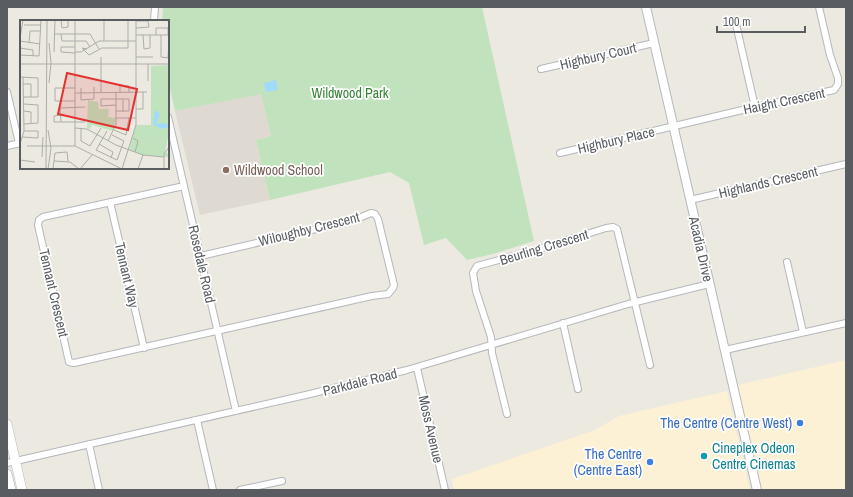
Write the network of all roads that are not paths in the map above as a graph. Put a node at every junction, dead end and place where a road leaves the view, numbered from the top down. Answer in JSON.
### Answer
{"nodes":[{"id":1,"x":155,"y":7,"type":"edge"},
{"id":2,"x":646,"y":7,"type":"edge"},
{"id":3,"x":819,"y":7,"type":"edge"},
{"id":4,"x":154,"y":20,"type":"edge"},
{"id":5,"x":735,"y":20,"type":"dead end"},
{"id":6,"x":654,"y":43,"type":"junction"},
{"id":7,"x":541,"y":69,"type":"dead end"},
{"id":8,"x":7,"y":92,"type":"edge"},
{"id":9,"x":755,"y":107,"type":"junction"},
{"id":10,"x":169,"y":122,"type":"edge"},
{"id":11,"x":673,"y":127,"type":"junction"},
{"id":12,"x":20,"y":143,"type":"edge"},
{"id":13,"x":7,"y":146,"type":"edge"},
{"id":14,"x":560,"y":153,"type":"dead end"},
{"id":15,"x":846,"y":164,"type":"edge"},
{"id":16,"x":184,"y":186,"type":"junction"},
{"id":17,"x":690,"y":200,"type":"junction"},
{"id":18,"x":110,"y":202,"type":"junction"},
{"id":19,"x":201,"y":256,"type":"junction"},
{"id":20,"x":787,"y":262,"type":"dead end"},
{"id":21,"x":709,"y":284,"type":"junction"},
{"id":22,"x":635,"y":302,"type":"junction"},
{"id":23,"x":846,"y":322,"type":"edge"},
{"id":24,"x":563,"y":323,"type":"junction"},
{"id":25,"x":218,"y":332,"type":"junction"},
{"id":26,"x":803,"y":332,"type":"junction"},
{"id":27,"x":492,"y":345,"type":"junction"},
{"id":28,"x":144,"y":348,"type":"junction"},
{"id":29,"x":725,"y":350,"type":"junction"},
{"id":30,"x":650,"y":365,"type":"dead end"},
{"id":31,"x":416,"y":368,"type":"junction"},
{"id":32,"x":578,"y":389,"type":"dead end"},
{"id":33,"x":236,"y":411,"type":"junction"},
{"id":34,"x":507,"y":414,"type":"dead end"},
{"id":35,"x":197,"y":420,"type":"junction"},
{"id":36,"x":7,"y":424,"type":"edge"},
{"id":37,"x":89,"y":444,"type":"junction"},
{"id":38,"x":11,"y":462,"type":"edge"},
{"id":39,"x":7,"y":474,"type":"edge"},
{"id":40,"x":282,"y":481,"type":"dead end"},
{"id":41,"x":11,"y":490,"type":"edge"},
{"id":42,"x":22,"y":490,"type":"edge"},
{"id":43,"x":99,"y":490,"type":"edge"},
{"id":44,"x":213,"y":490,"type":"edge"},
{"id":45,"x":240,"y":490,"type":"edge"},
{"id":46,"x":445,"y":490,"type":"edge"},
{"id":47,"x":757,"y":490,"type":"edge"}],
"edges":[{"from":1,"to":4,"type":"street"},
{"from":2,"to":6,"type":"street","name":"Acadia Drive"},
{"from":3,"to":9,"type":"street","name":"Haight Crescent"},
{"from":5,"to":9,"type":"street"},
{"from":6,"to":7,"type":"street","name":"Highbury Court"},
{"from":6,"to":11,"type":"street","name":"Acadia Drive"},
{"from":8,"to":12,"type":"street"},
{"from":9,"to":11,"type":"street","name":"Haight Crescent"},
{"from":10,"to":16,"type":"street","name":"Rosedale Road"},
{"from":11,"to":14,"type":"street","name":"Highbury Place"},
{"from":11,"to":17,"type":"street","name":"Acadia Drive"},
{"from":12,"to":13,"type":"street"},
{"from":15,"to":17,"type":"street","name":"Highlands Crescent"},
{"from":16,"to":18,"type":"street","name":"Tennant Crescent"},
{"from":16,"to":19,"type":"street","name":"Rosedale Road"},
{"from":17,"to":21,"type":"street","name":"Acadia Drive"},
{"from":18,"to":28,"type":"street","name":"Tennant Way"},
{"from":18,"to":28,"type":"street","name":"Tennant Crescent"},
{"from":19,"to":25,"type":"street","name":"Rosedale Road"},
{"from":19,"to":25,"type":"street","name":"Wiloughby Crescent"},
{"from":20,"to":26,"type":"street"},
{"from":21,"to":22,"type":"street","name":"Parkdale Road"},
{"from":21,"to":29,"type":"street","name":"Acadia Drive"},
{"from":22,"to":24,"type":"street","name":"Parkdale Road"},
{"from":22,"to":27,"type":"street","name":"Beurling Crescent"},
{"from":22,"to":30,"type":"street"},
{"from":23,"to":26,"type":"street"},
{"from":24,"to":27,"type":"street","name":"Parkdale Road"},
{"from":24,"to":32,"type":"street"},
{"from":25,"to":28,"type":"street","name":"Tennant Crescent"},
{"from":25,"to":33,"type":"street","name":"Rosedale Road"},
{"from":26,"to":29,"type":"street"},
{"from":27,"to":31,"type":"street","name":"Parkdale Road"},
{"from":27,"to":34,"type":"street"},
{"from":29,"to":47,"type":"street","name":"Acadia Drive"},
{"from":31,"to":33,"type":"street","name":"Parkdale Road"},
{"from":31,"to":46,"type":"street","name":"Moss Avenue"},
{"from":33,"to":35,"type":"street","name":"Parkdale Road"},
{"from":35,"to":37,"type":"street","name":"Parkdale Road"},
{"from":35,"to":44,"type":"street"},
{"from":36,"to":38,"type":"main road"},
{"from":37,"to":38,"type":"street","name":"Parkdale Road"},
{"from":37,"to":43,"type":"street"},
{"from":38,"to":42,"type":"main road"},
{"from":39,"to":41,"type":"main road"},
{"from":40,"to":45,"type":"street"}]}
